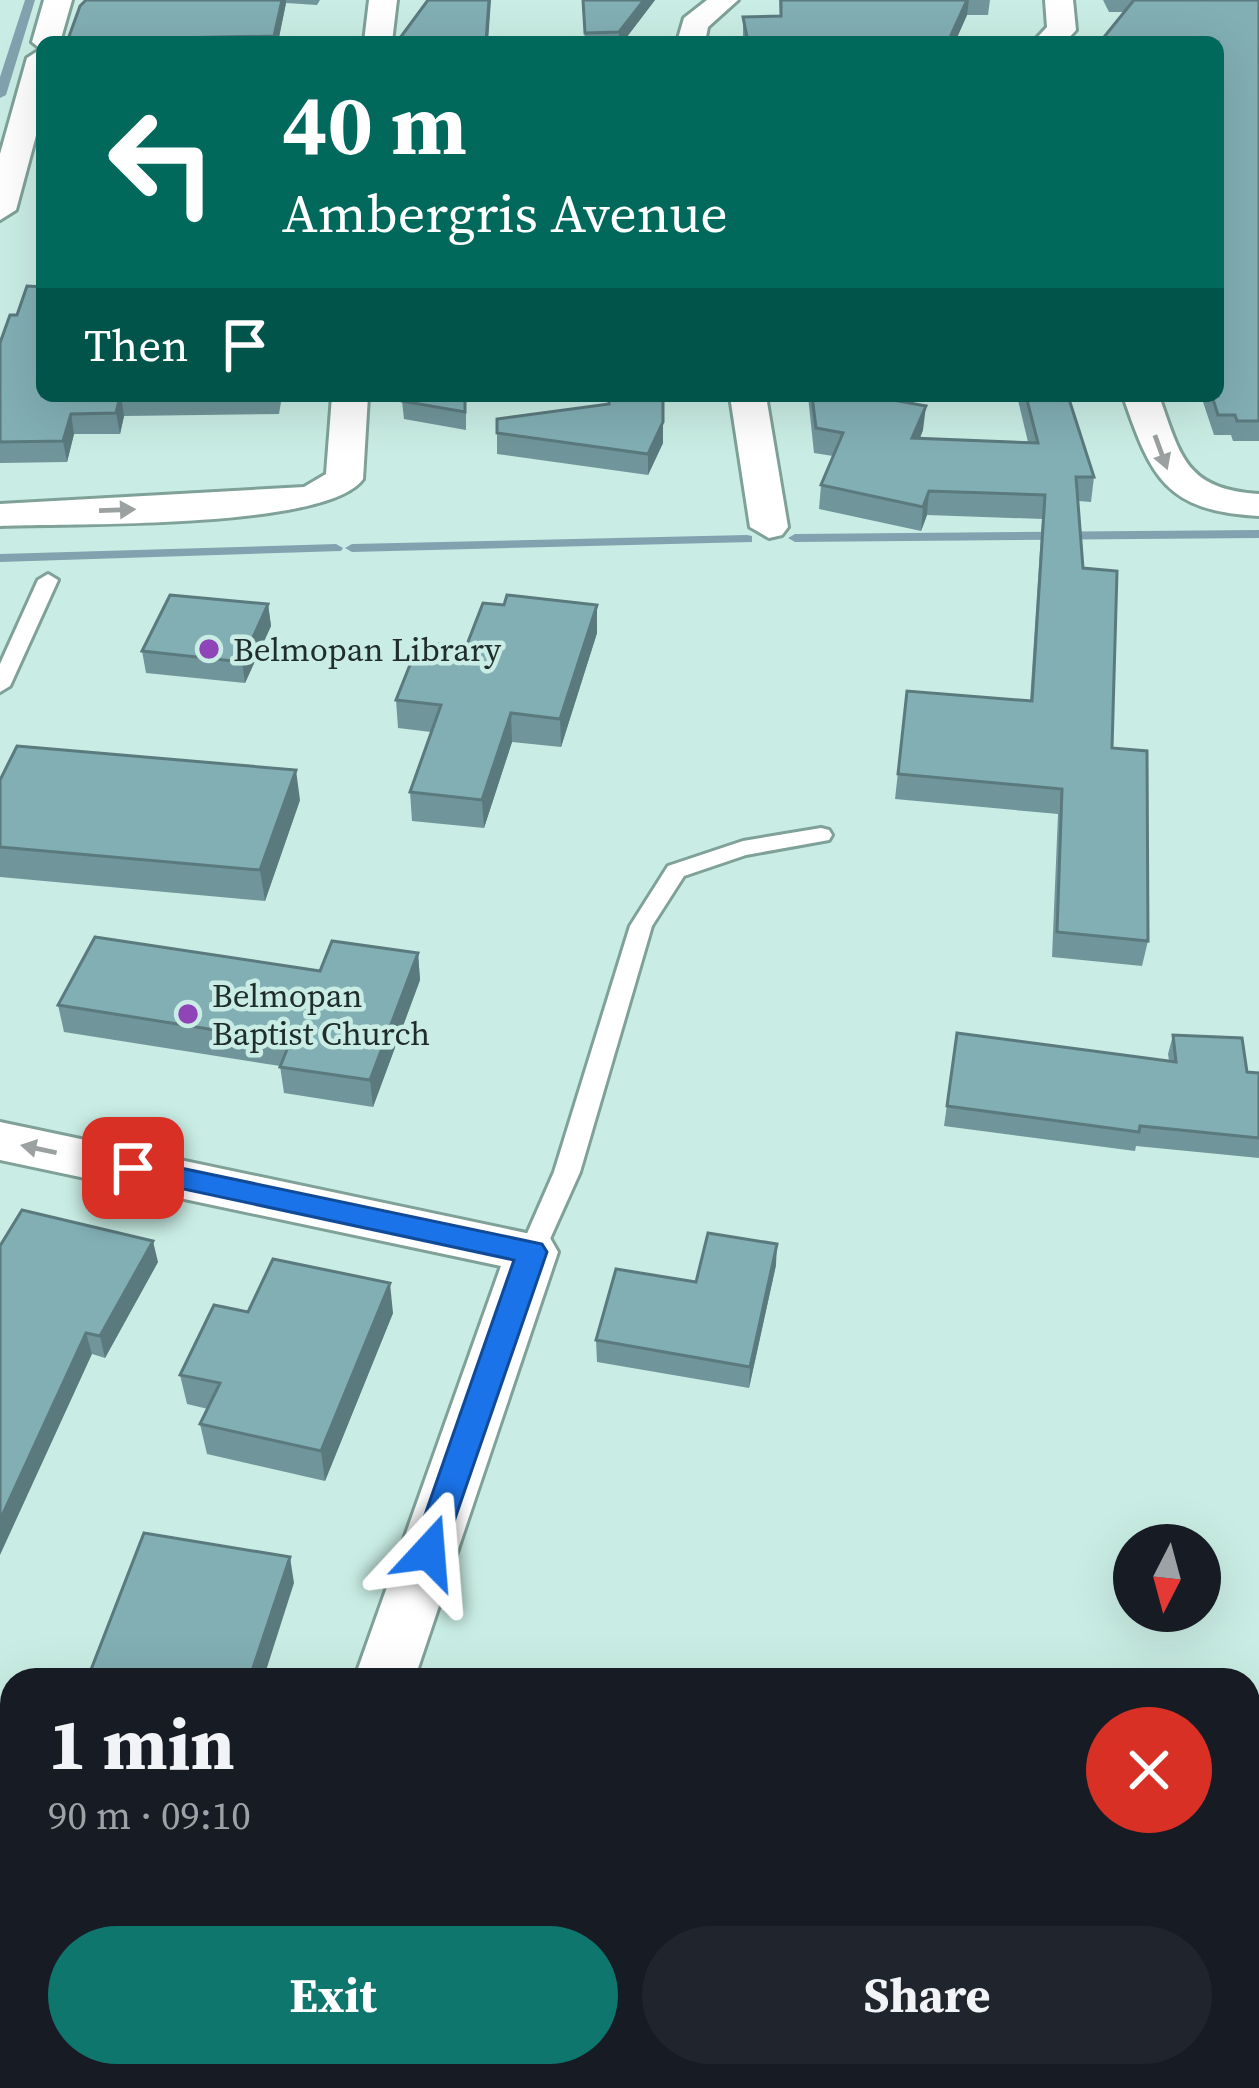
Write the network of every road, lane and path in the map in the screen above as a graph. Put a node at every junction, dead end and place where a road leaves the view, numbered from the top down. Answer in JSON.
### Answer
{"nodes":[{"id":1,"x":58,"y":0,"type":"edge"},
{"id":2,"x":383,"y":0,"type":"edge"},
{"id":3,"x":724,"y":0,"type":"edge"},
{"id":4,"x":1059,"y":0,"type":"edge"},
{"id":5,"x":48,"y":36,"type":"edge"},
{"id":6,"x":379,"y":36,"type":"edge"},
{"id":7,"x":692,"y":36,"type":"edge"},
{"id":8,"x":1054,"y":36,"type":"edge"},
{"id":9,"x":36,"y":80,"type":"edge"},
{"id":10,"x":0,"y":209,"type":"edge"},
{"id":11,"x":350,"y":402,"type":"edge"},
{"id":12,"x":749,"y":402,"type":"edge"},
{"id":13,"x":1144,"y":402,"type":"edge"},
{"id":14,"x":1259,"y":505,"type":"edge"},
{"id":15,"x":0,"y":515,"type":"edge"},
{"id":16,"x":769,"y":527,"type":"dead end"},
{"id":17,"x":48,"y":580,"type":"dead end"},
{"id":18,"x":0,"y":686,"type":"edge"},
{"id":19,"x":821,"y":836,"type":"dead end"},
{"id":20,"x":0,"y":1141,"type":"edge"},
{"id":21,"x":532,"y":1252,"type":"junction"},
{"id":22,"x":388,"y":1668,"type":"edge"}],
"edges":[{"from":1,"to":5,"type":"street"},
{"from":2,"to":6,"type":"street"},
{"from":3,"to":7,"type":"street"},
{"from":4,"to":8,"type":"street"},
{"from":9,"to":10,"type":"street"},
{"from":15,"to":11,"type":"street","one_way":true},
{"from":12,"to":16,"type":"street"},
{"from":13,"to":14,"type":"street","one_way":true},
{"from":17,"to":18,"type":"lane"},
{"from":19,"to":21,"type":"lane"},
{"from":21,"to":20,"type":"street","one_way":true},
{"from":21,"to":22,"type":"street"}]}
